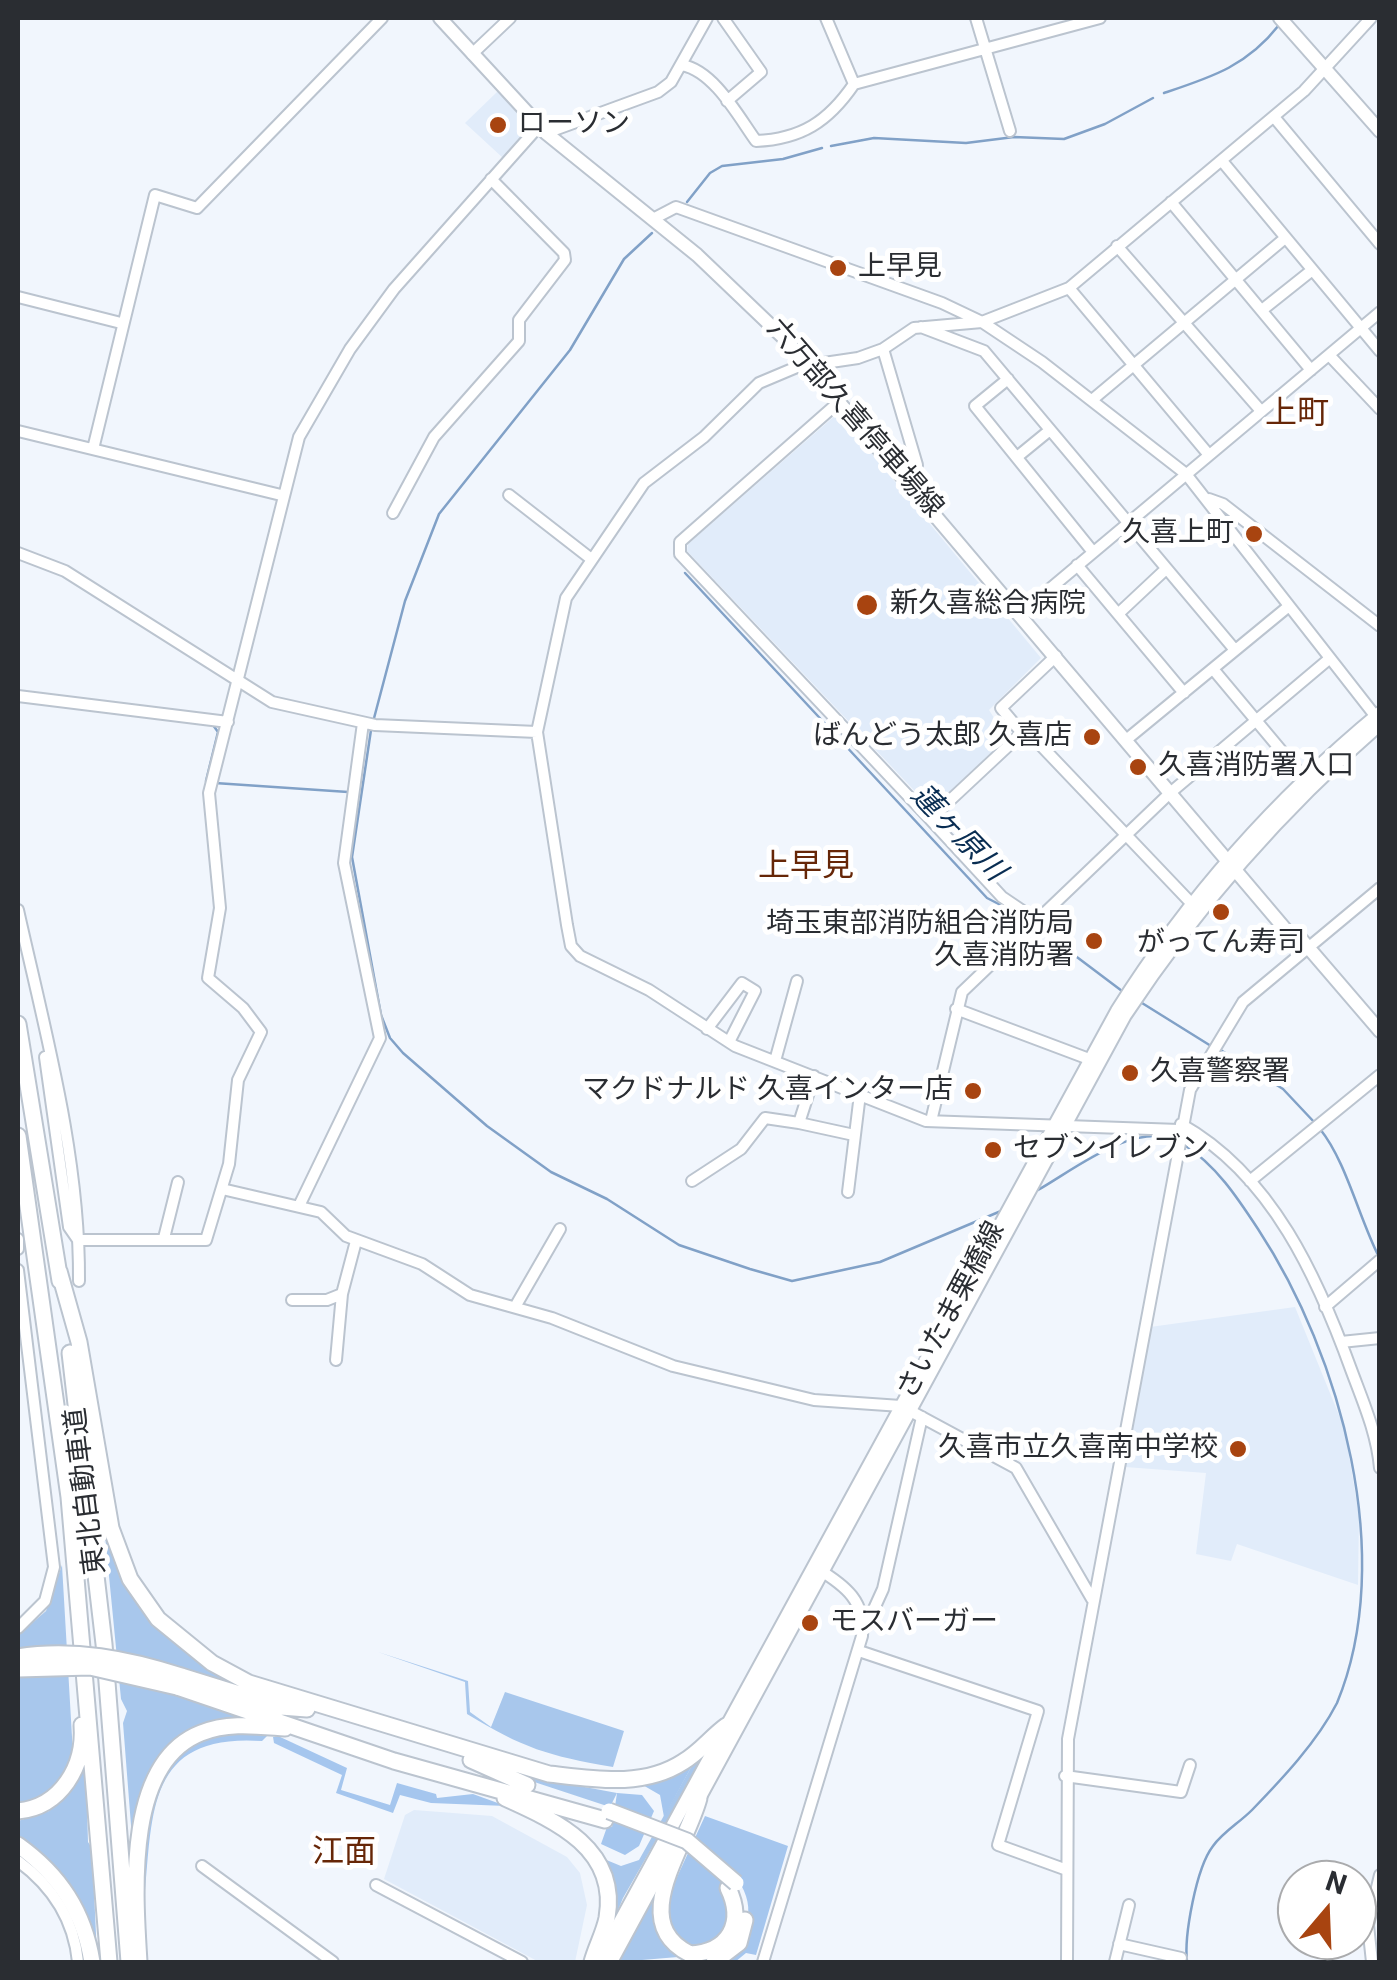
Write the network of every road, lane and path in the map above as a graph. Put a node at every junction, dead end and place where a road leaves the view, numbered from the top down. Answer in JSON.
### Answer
{"nodes":[{"id":1,"x":382,"y":18,"type":"edge"},
{"id":2,"x":440,"y":18,"type":"edge"},
{"id":3,"x":510,"y":18,"type":"edge"},
{"id":4,"x":706,"y":18,"type":"edge"},
{"id":5,"x":723,"y":18,"type":"edge"},
{"id":6,"x":826,"y":18,"type":"edge"},
{"id":7,"x":976,"y":18,"type":"edge"},
{"id":8,"x":1100,"y":18,"type":"edge"},
{"id":9,"x":1280,"y":18,"type":"edge"},
{"id":10,"x":1371,"y":18,"type":"edge"},
{"id":11,"x":985,"y":47,"type":"junction"},
{"id":12,"x":472,"y":54,"type":"junction"},
{"id":13,"x":682,"y":65,"type":"junction"},
{"id":14,"x":1326,"y":66,"type":"junction"},
{"id":15,"x":854,"y":84,"type":"junction"},
{"id":16,"x":727,"y":101,"type":"junction"},
{"id":17,"x":1274,"y":117,"type":"junction"},
{"id":18,"x":542,"y":129,"type":"junction"},
{"id":19,"x":1010,"y":131,"type":"dead end"},
{"id":20,"x":1380,"y":131,"type":"edge"},
{"id":21,"x":1222,"y":161,"type":"junction"},
{"id":22,"x":491,"y":179,"type":"junction"},
{"id":23,"x":1171,"y":202,"type":"junction"},
{"id":24,"x":653,"y":219,"type":"junction"},
{"id":25,"x":1284,"y":238,"type":"junction"},
{"id":26,"x":1380,"y":244,"type":"edge"},
{"id":27,"x":1118,"y":246,"type":"junction"},
{"id":28,"x":1311,"y":271,"type":"junction"},
{"id":29,"x":1237,"y":281,"type":"junction"},
{"id":30,"x":1068,"y":288,"type":"junction"},
{"id":31,"x":18,"y":297,"type":"edge"},
{"id":32,"x":1262,"y":310,"type":"junction"},
{"id":33,"x":1380,"y":312,"type":"edge"},
{"id":34,"x":982,"y":322,"type":"junction"},
{"id":35,"x":1186,"y":322,"type":"junction"},
{"id":36,"x":122,"y":323,"type":"junction"},
{"id":37,"x":920,"y":326,"type":"junction"},
{"id":38,"x":1360,"y":328,"type":"junction"},
{"id":39,"x":883,"y":349,"type":"junction"},
{"id":40,"x":1380,"y":351,"type":"edge"},
{"id":41,"x":1329,"y":354,"type":"junction"},
{"id":42,"x":1134,"y":364,"type":"junction"},
{"id":43,"x":809,"y":365,"type":"junction"},
{"id":44,"x":1311,"y":370,"type":"junction"},
{"id":45,"x":1008,"y":379,"type":"junction"},
{"id":46,"x":1092,"y":400,"type":"junction"},
{"id":47,"x":840,"y":401,"type":"junction"},
{"id":48,"x":1380,"y":409,"type":"edge"},
{"id":49,"x":1261,"y":411,"type":"junction"},
{"id":50,"x":1050,"y":430,"type":"junction"},
{"id":51,"x":18,"y":431,"type":"edge"},
{"id":52,"x":93,"y":448,"type":"junction"},
{"id":53,"x":1208,"y":455,"type":"junction"},
{"id":54,"x":1016,"y":458,"type":"junction"},
{"id":55,"x":1186,"y":474,"type":"junction"},
{"id":56,"x":908,"y":479,"type":"junction"},
{"id":57,"x":282,"y":495,"type":"junction"},
{"id":58,"x":509,"y":495,"type":"dead end"},
{"id":59,"x":1208,"y":498,"type":"junction"},
{"id":60,"x":393,"y":513,"type":"dead end"},
{"id":61,"x":1128,"y":523,"type":"junction"},
{"id":62,"x":1094,"y":552,"type":"junction"},
{"id":63,"x":18,"y":554,"type":"edge"},
{"id":64,"x":590,"y":558,"type":"junction"},
{"id":65,"x":1078,"y":565,"type":"junction"},
{"id":66,"x":1166,"y":569,"type":"junction"},
{"id":67,"x":1289,"y":606,"type":"junction"},
{"id":68,"x":1020,"y":613,"type":"junction"},
{"id":69,"x":1118,"y":614,"type":"junction"},
{"id":70,"x":1380,"y":626,"type":"edge"},
{"id":71,"x":1236,"y":650,"type":"junction"},
{"id":72,"x":1056,"y":656,"type":"junction"},
{"id":73,"x":1329,"y":659,"type":"junction"},
{"id":74,"x":1213,"y":669,"type":"junction"},
{"id":75,"x":238,"y":684,"type":"junction"},
{"id":76,"x":1184,"y":693,"type":"junction"},
{"id":77,"x":18,"y":696,"type":"edge"},
{"id":78,"x":229,"y":717,"type":"junction"},
{"id":79,"x":1378,"y":719,"type":"edge"},
{"id":80,"x":1256,"y":720,"type":"junction"},
{"id":81,"x":369,"y":724,"type":"junction"},
{"id":82,"x":537,"y":732,"type":"junction"},
{"id":83,"x":1022,"y":732,"type":"junction"},
{"id":84,"x":1126,"y":740,"type":"junction"},
{"id":85,"x":1306,"y":779,"type":"junction"},
{"id":86,"x":1170,"y":792,"type":"junction"},
{"id":87,"x":930,"y":819,"type":"junction"},
{"id":88,"x":1126,"y":834,"type":"junction"},
{"id":89,"x":1231,"y":865,"type":"junction"},
{"id":90,"x":1380,"y":888,"type":"edge"},
{"id":91,"x":1192,"y":904,"type":"junction"},
{"id":92,"x":18,"y":910,"type":"edge"},
{"id":93,"x":1034,"y":923,"type":"junction"},
{"id":94,"x":1308,"y":946,"type":"junction"},
{"id":95,"x":797,"y":981,"type":"dead end"},
{"id":96,"x":956,"y":1008,"type":"junction"},
{"id":97,"x":18,"y":1024,"type":"edge"},
{"id":98,"x":707,"y":1029,"type":"junction"},
{"id":99,"x":1380,"y":1031,"type":"edge"},
{"id":100,"x":729,"y":1042,"type":"junction"},
{"id":101,"x":1089,"y":1058,"type":"junction"},
{"id":102,"x":775,"y":1062,"type":"junction"},
{"id":103,"x":1380,"y":1075,"type":"edge"},
{"id":104,"x":814,"y":1076,"type":"junction"},
{"id":105,"x":860,"y":1094,"type":"junction"},
{"id":106,"x":931,"y":1121,"type":"junction"},
{"id":107,"x":799,"y":1123,"type":"junction"},
{"id":108,"x":1057,"y":1126,"type":"junction"},
{"id":109,"x":1180,"y":1127,"type":"junction"},
{"id":110,"x":854,"y":1135,"type":"junction"},
{"id":111,"x":18,"y":1136,"type":"edge"},
{"id":112,"x":692,"y":1181,"type":"dead end"},
{"id":113,"x":178,"y":1182,"type":"dead end"},
{"id":114,"x":1250,"y":1182,"type":"junction"},
{"id":115,"x":222,"y":1190,"type":"junction"},
{"id":116,"x":848,"y":1192,"type":"dead end"},
{"id":117,"x":299,"y":1206,"type":"junction"},
{"id":118,"x":560,"y":1229,"type":"dead end"},
{"id":119,"x":164,"y":1238,"type":"junction"},
{"id":120,"x":18,"y":1240,"type":"edge"},
{"id":121,"x":79,"y":1240,"type":"junction"},
{"id":122,"x":356,"y":1241,"type":"junction"},
{"id":123,"x":18,"y":1249,"type":"edge"},
{"id":124,"x":1380,"y":1260,"type":"edge"},
{"id":125,"x":18,"y":1270,"type":"edge"},
{"id":126,"x":59,"y":1271,"type":"junction"},
{"id":127,"x":78,"y":1281,"type":"dead end"},
{"id":128,"x":342,"y":1294,"type":"junction"},
{"id":129,"x":292,"y":1300,"type":"dead end"},
{"id":130,"x":1325,"y":1306,"type":"junction"},
{"id":131,"x":516,"y":1308,"type":"junction"},
{"id":132,"x":1380,"y":1338,"type":"edge"},
{"id":133,"x":1341,"y":1342,"type":"junction"},
{"id":134,"x":336,"y":1360,"type":"dead end"},
{"id":135,"x":910,"y":1411,"type":"junction"},
{"id":136,"x":1380,"y":1468,"type":"edge"},
{"id":137,"x":69,"y":1497,"type":"junction"},
{"id":138,"x":817,"y":1569,"type":"junction"},
{"id":139,"x":1092,"y":1599,"type":"junction"},
{"id":140,"x":864,"y":1618,"type":"junction"},
{"id":141,"x":18,"y":1628,"type":"edge"},
{"id":142,"x":859,"y":1652,"type":"junction"},
{"id":143,"x":18,"y":1658,"type":"edge"},
{"id":144,"x":18,"y":1668,"type":"edge"},
{"id":145,"x":179,"y":1682,"type":"junction"},
{"id":146,"x":332,"y":1710,"type":"junction"},
{"id":147,"x":726,"y":1726,"type":"junction"},
{"id":148,"x":299,"y":1729,"type":"junction"},
{"id":149,"x":446,"y":1746,"type":"junction"},
{"id":150,"x":1190,"y":1766,"type":"dead end"},
{"id":151,"x":1065,"y":1776,"type":"junction"},
{"id":152,"x":474,"y":1784,"type":"junction"},
{"id":153,"x":699,"y":1798,"type":"junction"},
{"id":154,"x":18,"y":1812,"type":"edge"},
{"id":155,"x":607,"y":1815,"type":"junction"},
{"id":156,"x":18,"y":1846,"type":"edge"},
{"id":157,"x":18,"y":1861,"type":"edge"},
{"id":158,"x":202,"y":1866,"type":"dead end"},
{"id":159,"x":28,"y":1868,"type":"junction"},
{"id":160,"x":1067,"y":1870,"type":"junction"},
{"id":161,"x":1380,"y":1876,"type":"edge"},
{"id":162,"x":18,"y":1878,"type":"edge"},
{"id":163,"x":376,"y":1885,"type":"dead end"},
{"id":164,"x":732,"y":1886,"type":"junction"},
{"id":165,"x":1377,"y":1902,"type":"edge"},
{"id":166,"x":1129,"y":1905,"type":"dead end"},
{"id":167,"x":1119,"y":1944,"type":"junction"},
{"id":168,"x":1181,"y":1958,"type":"dead end"},
{"id":169,"x":78,"y":1962,"type":"edge"},
{"id":170,"x":92,"y":1962,"type":"edge"},
{"id":171,"x":109,"y":1962,"type":"edge"},
{"id":172,"x":128,"y":1962,"type":"edge"},
{"id":173,"x":139,"y":1962,"type":"edge"},
{"id":174,"x":332,"y":1962,"type":"edge"},
{"id":175,"x":522,"y":1962,"type":"edge"},
{"id":176,"x":595,"y":1962,"type":"edge"},
{"id":177,"x":611,"y":1962,"type":"edge"},
{"id":178,"x":714,"y":1962,"type":"edge"},
{"id":179,"x":764,"y":1962,"type":"edge"},
{"id":180,"x":1068,"y":1962,"type":"edge"},
{"id":181,"x":1115,"y":1962,"type":"edge"}],
"edges":[{"from":1,"to":36,"type":"street"},
{"from":2,"to":12,"type":"main road","name":"六万部久喜停車場線"},
{"from":3,"to":12,"type":"street"},
{"from":4,"to":13,"type":"street"},
{"from":5,"to":16,"type":"street"},
{"from":6,"to":15,"type":"street"},
{"from":7,"to":11,"type":"street"},
{"from":8,"to":11,"type":"street"},
{"from":9,"to":14,"type":"main road"},
{"from":10,"to":14,"type":"street"},
{"from":11,"to":15,"type":"street"},
{"from":11,"to":19,"type":"street"},
{"from":12,"to":18,"type":"main road","name":"六万部久喜停車場線"},
{"from":13,"to":16,"type":"street"},
{"from":13,"to":18,"type":"street"},
{"from":14,"to":17,"type":"street"},
{"from":14,"to":20,"type":"main road"},
{"from":15,"to":16,"type":"street"},
{"from":17,"to":21,"type":"street"},
{"from":17,"to":26,"type":"street"},
{"from":18,"to":22,"type":"street"},
{"from":18,"to":24,"type":"main road","name":"六万部久喜停車場線"},
{"from":21,"to":23,"type":"street"},
{"from":21,"to":25,"type":"street"},
{"from":22,"to":57,"type":"street"},
{"from":22,"to":60,"type":"street"},
{"from":23,"to":27,"type":"street"},
{"from":23,"to":29,"type":"street"},
{"from":24,"to":34,"type":"street"},
{"from":24,"to":43,"type":"main road","name":"六万部久喜停車場線"},
{"from":25,"to":28,"type":"street"},
{"from":25,"to":29,"type":"street"},
{"from":27,"to":30,"type":"street"},
{"from":27,"to":35,"type":"street"},
{"from":28,"to":32,"type":"street"},
{"from":28,"to":38,"type":"street"},
{"from":29,"to":32,"type":"street"},
{"from":29,"to":35,"type":"street"},
{"from":30,"to":34,"type":"street"},
{"from":30,"to":42,"type":"street"},
{"from":31,"to":36,"type":"street"},
{"from":32,"to":44,"type":"street"},
{"from":33,"to":38,"type":"street"},
{"from":34,"to":37,"type":"street"},
{"from":34,"to":46,"type":"street"},
{"from":35,"to":42,"type":"street"},
{"from":35,"to":49,"type":"street"},
{"from":36,"to":52,"type":"street"},
{"from":37,"to":39,"type":"street"},
{"from":37,"to":45,"type":"street"},
{"from":38,"to":40,"type":"street"},
{"from":38,"to":41,"type":"street"},
{"from":39,"to":43,"type":"street"},
{"from":39,"to":56,"type":"street"},
{"from":41,"to":44,"type":"street"},
{"from":41,"to":48,"type":"street"},
{"from":42,"to":46,"type":"street"},
{"from":42,"to":53,"type":"street"},
{"from":43,"to":47,"type":"main road","name":"六万部久喜停車場線"},
{"from":43,"to":64,"type":"street"},
{"from":44,"to":49,"type":"street"},
{"from":45,"to":50,"type":"street"},
{"from":45,"to":54,"type":"street"},
{"from":46,"to":55,"type":"street"},
{"from":47,"to":56,"type":"main road","name":"六万部久喜停車場線"},
{"from":47,"to":87,"type":"street"},
{"from":49,"to":53,"type":"street"},
{"from":50,"to":54,"type":"street"},
{"from":50,"to":61,"type":"street"},
{"from":51,"to":52,"type":"street"},
{"from":52,"to":57,"type":"street"},
{"from":53,"to":55,"type":"street"},
{"from":54,"to":62,"type":"street"},
{"from":55,"to":59,"type":"street"},
{"from":55,"to":61,"type":"street"},
{"from":56,"to":68,"type":"main road","name":"六万部久喜停車場線"},
{"from":57,"to":75,"type":"street"},
{"from":58,"to":64,"type":"street"},
{"from":59,"to":67,"type":"street"},
{"from":59,"to":70,"type":"street"},
{"from":61,"to":62,"type":"street"},
{"from":61,"to":66,"type":"street"},
{"from":62,"to":65,"type":"street"},
{"from":63,"to":75,"type":"street"},
{"from":64,"to":82,"type":"street"},
{"from":65,"to":68,"type":"street"},
{"from":65,"to":69,"type":"street"},
{"from":66,"to":69,"type":"street"},
{"from":66,"to":71,"type":"street"},
{"from":67,"to":71,"type":"street"},
{"from":67,"to":73,"type":"street"},
{"from":68,"to":72,"type":"main road","name":"六万部久喜停車場線"},
{"from":69,"to":76,"type":"street"},
{"from":71,"to":74,"type":"street"},
{"from":72,"to":83,"type":"street"},
{"from":72,"to":84,"type":"main road","name":"六万部久喜停車場線"},
{"from":73,"to":79,"type":"street"},
{"from":73,"to":80,"type":"street"},
{"from":74,"to":76,"type":"street"},
{"from":74,"to":80,"type":"street"},
{"from":75,"to":78,"type":"street"},
{"from":75,"to":81,"type":"street"},
{"from":76,"to":84,"type":"street"},
{"from":77,"to":78,"type":"street"},
{"from":78,"to":115,"type":"street"},
{"from":79,"to":85,"type":"main road","name":"さいたま栗橋線"},
{"from":79,"to":89,"type":"main road","name":"さいたま栗橋線"},
{"from":80,"to":85,"type":"street"},
{"from":80,"to":86,"type":"street"},
{"from":81,"to":82,"type":"street"},
{"from":81,"to":117,"type":"street"},
{"from":82,"to":98,"type":"street"},
{"from":83,"to":87,"type":"street"},
{"from":83,"to":88,"type":"street"},
{"from":84,"to":86,"type":"main road","name":"六万部久喜停車場線"},
{"from":85,"to":89,"type":"main road","name":"さいたま栗橋線"},
{"from":86,"to":88,"type":"street"},
{"from":86,"to":89,"type":"main road","name":"六万部久喜停車場線"},
{"from":87,"to":93,"type":"street"},
{"from":88,"to":91,"type":"street"},
{"from":88,"to":93,"type":"street"},
{"from":89,"to":91,"type":"main road","name":"さいたま栗橋線"},
{"from":89,"to":94,"type":"main road","name":"六万部久喜停車場線"},
{"from":89,"to":108,"type":"main road","name":"さいたま栗橋線"},
{"from":90,"to":94,"type":"street"},
{"from":91,"to":101,"type":"main road","name":"さいたま栗橋線"},
{"from":92,"to":121,"type":"street"},
{"from":93,"to":96,"type":"street"},
{"from":94,"to":99,"type":"main road","name":"六万部久喜停車場線"},
{"from":94,"to":109,"type":"street"},
{"from":95,"to":102,"type":"street"},
{"from":96,"to":101,"type":"street"},
{"from":96,"to":106,"type":"street"},
{"from":97,"to":126,"type":"highway","name":"東北自動車道"},
{"from":98,"to":100,"type":"street"},
{"from":98,"to":100,"type":"street"},
{"from":100,"to":102,"type":"street"},
{"from":101,"to":108,"type":"main road","name":"さいたま栗橋線"},
{"from":102,"to":104,"type":"street"},
{"from":103,"to":114,"type":"street"},
{"from":104,"to":105,"type":"street"},
{"from":104,"to":107,"type":"street"},
{"from":105,"to":106,"type":"street"},
{"from":105,"to":110,"type":"street"},
{"from":106,"to":108,"type":"street"},
{"from":107,"to":110,"type":"street"},
{"from":107,"to":112,"type":"street"},
{"from":108,"to":109,"type":"street"},
{"from":108,"to":135,"type":"main road","name":"さいたま栗橋線"},
{"from":109,"to":114,"type":"street"},
{"from":109,"to":139,"type":"street"},
{"from":110,"to":116,"type":"street"},
{"from":111,"to":137,"type":"highway","name":"東北自動車道"},
{"from":113,"to":119,"type":"street"},
{"from":114,"to":130,"type":"street"},
{"from":115,"to":117,"type":"street"},
{"from":115,"to":119,"type":"street"},
{"from":117,"to":122,"type":"street"},
{"from":118,"to":131,"type":"street"},
{"from":119,"to":121,"type":"street"},
{"from":120,"to":123,"type":"street"},
{"from":121,"to":127,"type":"street"},
{"from":122,"to":128,"type":"street"},
{"from":122,"to":131,"type":"street"},
{"from":124,"to":130,"type":"street"},
{"from":125,"to":141,"type":"street"},
{"from":126,"to":146,"type":"highway"},
{"from":126,"to":172,"type":"highway","name":"東北自動車道"},
{"from":128,"to":129,"type":"street"},
{"from":128,"to":134,"type":"street"},
{"from":130,"to":133,"type":"street"},
{"from":131,"to":135,"type":"street"},
{"from":132,"to":133,"type":"street"},
{"from":133,"to":136,"type":"street"},
{"from":135,"to":138,"type":"main road","name":"さいたま栗橋線"},
{"from":135,"to":139,"type":"street"},
{"from":135,"to":140,"type":"street"},
{"from":137,"to":154,"type":"highway"},
{"from":137,"to":171,"type":"highway","name":"東北自動車道"},
{"from":138,"to":140,"type":"street"},
{"from":138,"to":147,"type":"main road","name":"さいたま栗橋線"},
{"from":138,"to":153,"type":"main road","name":"さいたま栗橋線"},
{"from":139,"to":151,"type":"street"},
{"from":140,"to":142,"type":"street"},
{"from":142,"to":160,"type":"street"},
{"from":142,"to":179,"type":"street"},
{"from":143,"to":145,"type":"highway","bridge":true},
{"from":144,"to":145,"type":"highway","bridge":true},
{"from":145,"to":146,"type":"highway"},
{"from":145,"to":148,"type":"highway"},
{"from":146,"to":149,"type":"highway"},
{"from":147,"to":149,"type":"highway"},
{"from":147,"to":176,"type":"main road","name":"さいたま栗橋線"},
{"from":148,"to":152,"type":"highway"},
{"from":148,"to":173,"type":"highway"},
{"from":149,"to":155,"type":"highway"},
{"from":150,"to":151,"type":"street"},
{"from":151,"to":160,"type":"street"},
{"from":152,"to":155,"type":"highway"},
{"from":152,"to":176,"type":"highway"},
{"from":153,"to":164,"type":"highway"},
{"from":153,"to":177,"type":"main road","name":"さいたま栗橋線"},
{"from":155,"to":164,"type":"highway","bridge":true},
{"from":156,"to":170,"type":"highway"},
{"from":157,"to":159,"type":"street"},
{"from":158,"to":174,"type":"street"},
{"from":159,"to":162,"type":"street"},
{"from":159,"to":169,"type":"street"},
{"from":160,"to":180,"type":"street"},
{"from":161,"to":165,"type":"street"},
{"from":163,"to":175,"type":"street"},
{"from":164,"to":178,"type":"highway"},
{"from":166,"to":167,"type":"street"},
{"from":167,"to":168,"type":"street"},
{"from":167,"to":181,"type":"street"}]}
